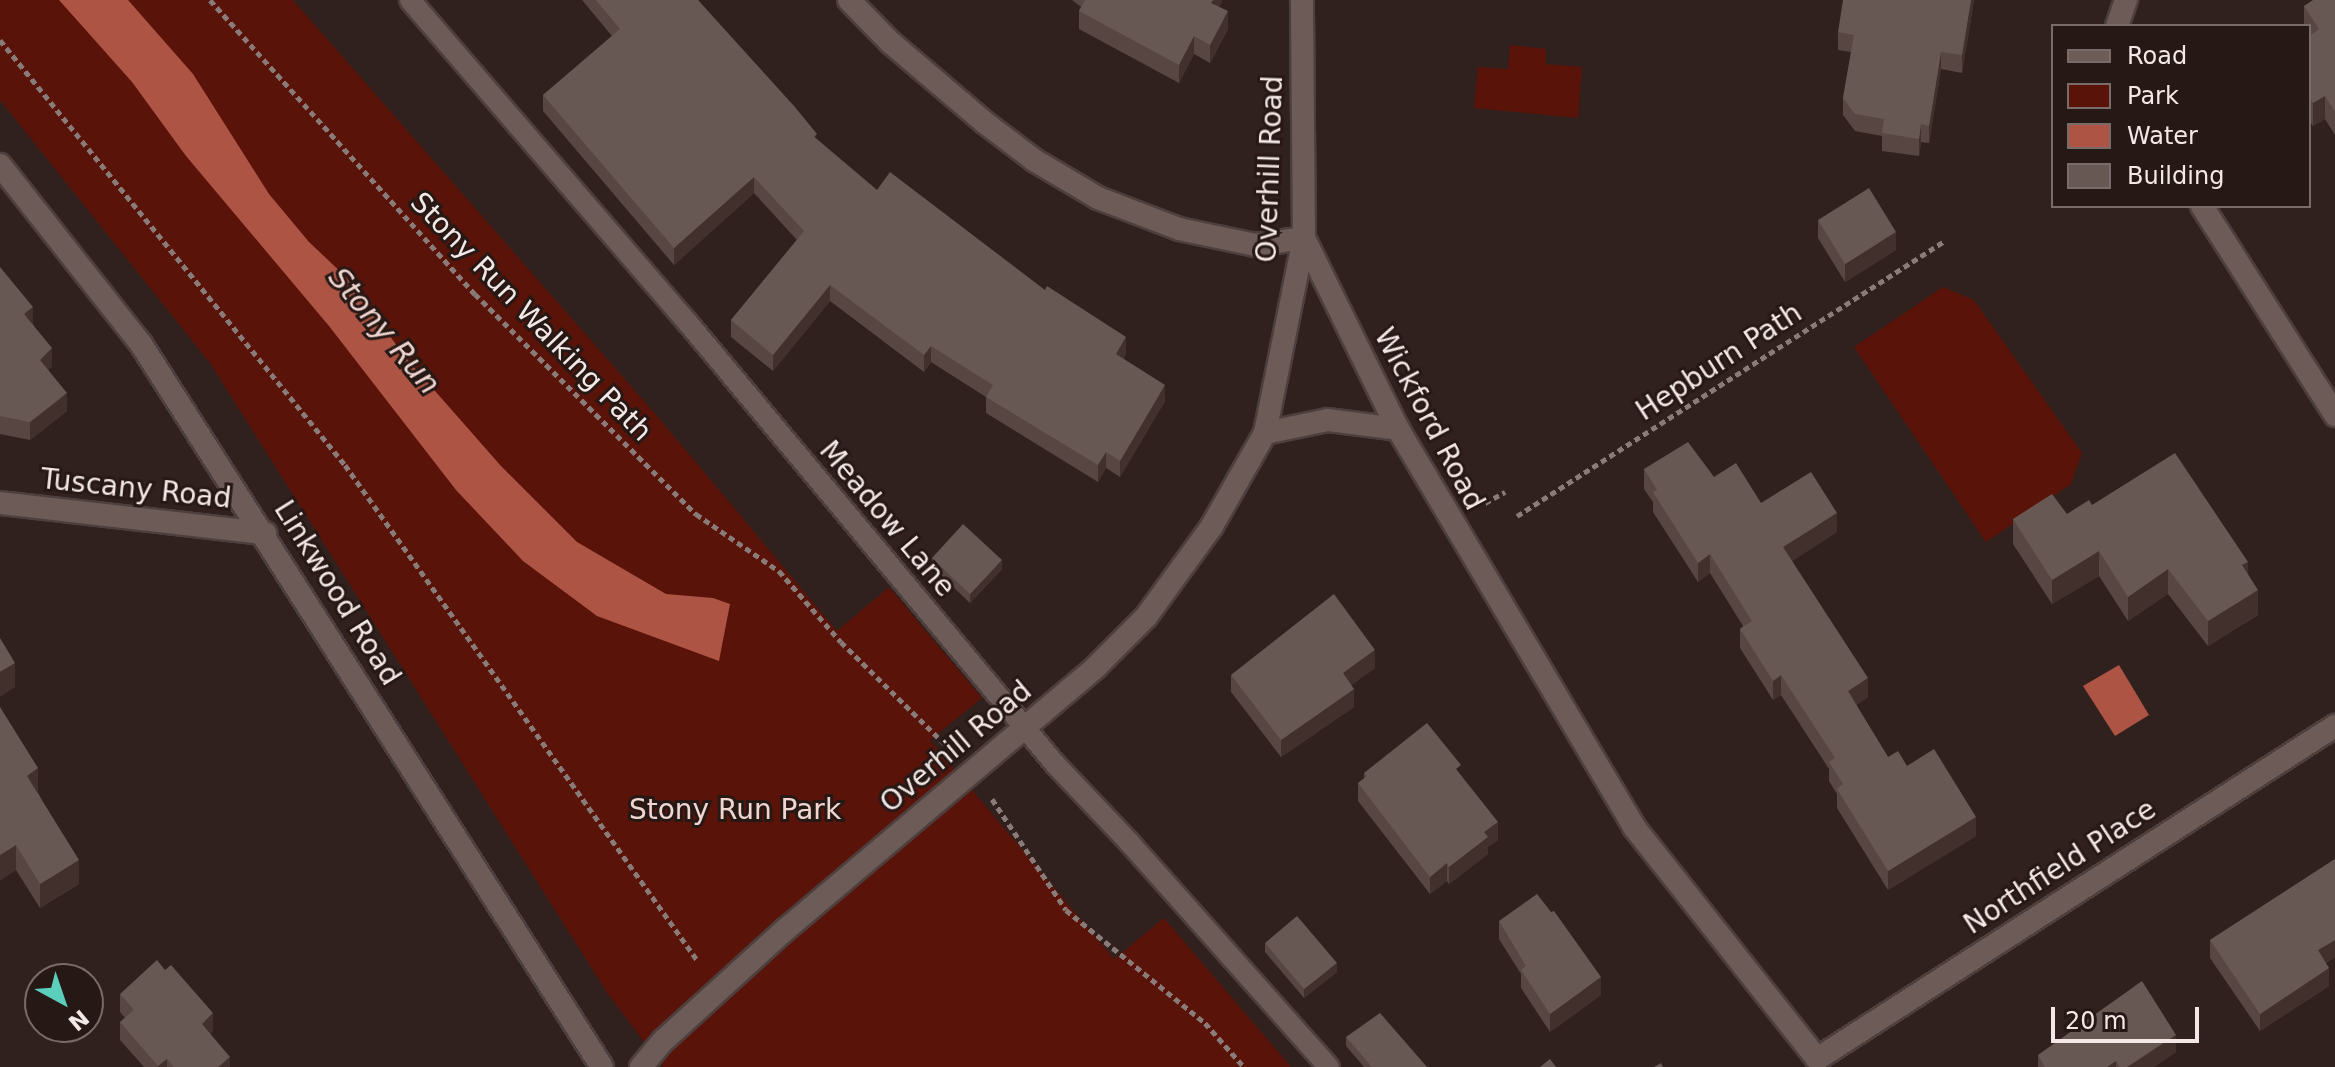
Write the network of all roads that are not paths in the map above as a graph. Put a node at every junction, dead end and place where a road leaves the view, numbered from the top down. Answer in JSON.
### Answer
{"nodes":[{"id":1,"x":410,"y":0,"type":"edge"},
{"id":2,"x":849,"y":0,"type":"edge"},
{"id":3,"x":1302,"y":0,"type":"edge"},
{"id":4,"x":2126,"y":0,"type":"edge"},
{"id":5,"x":2118,"y":24,"type":"edge"},
{"id":6,"x":4,"y":173,"type":"edge"},
{"id":7,"x":2203,"y":208,"type":"edge"},
{"id":8,"x":1304,"y":238,"type":"junction"},
{"id":9,"x":2335,"y":415,"type":"edge"},
{"id":10,"x":1398,"y":429,"type":"junction"},
{"id":11,"x":1265,"y":433,"type":"junction"},
{"id":12,"x":0,"y":503,"type":"edge"},
{"id":13,"x":265,"y":533,"type":"junction"},
{"id":14,"x":2335,"y":726,"type":"edge"},
{"id":15,"x":1025,"y":729,"type":"junction"},
{"id":16,"x":1817,"y":1059,"type":"joint"},
{"id":17,"x":602,"y":1067,"type":"edge"},
{"id":18,"x":641,"y":1067,"type":"edge"},
{"id":19,"x":1329,"y":1067,"type":"edge"}],
"edges":[{"from":1,"to":15,"type":"lane","name":"Meadow Lane"},
{"from":2,"to":8,"type":"street"},
{"from":3,"to":8,"type":"street","name":"Overhill Road"},
{"from":4,"to":5,"type":"street"},
{"from":6,"to":13,"type":"street","name":"Linkwood Road"},
{"from":7,"to":9,"type":"street"},
{"from":8,"to":10,"type":"street","name":"Wickford Road"},
{"from":8,"to":11,"type":"street","name":"Overhill Road"},
{"from":10,"to":11,"type":"street"},
{"from":10,"to":16,"type":"street","name":"Wickford Road"},
{"from":11,"to":15,"type":"street","name":"Overhill Road"},
{"from":12,"to":13,"type":"street","name":"Tuscany Road"},
{"from":13,"to":17,"type":"street","name":"Linkwood Road"},
{"from":14,"to":16,"type":"street","name":"Northfield Place"},
{"from":15,"to":18,"type":"street","name":"Overhill Road"},
{"from":15,"to":19,"type":"lane","name":"Meadow Lane"}]}
